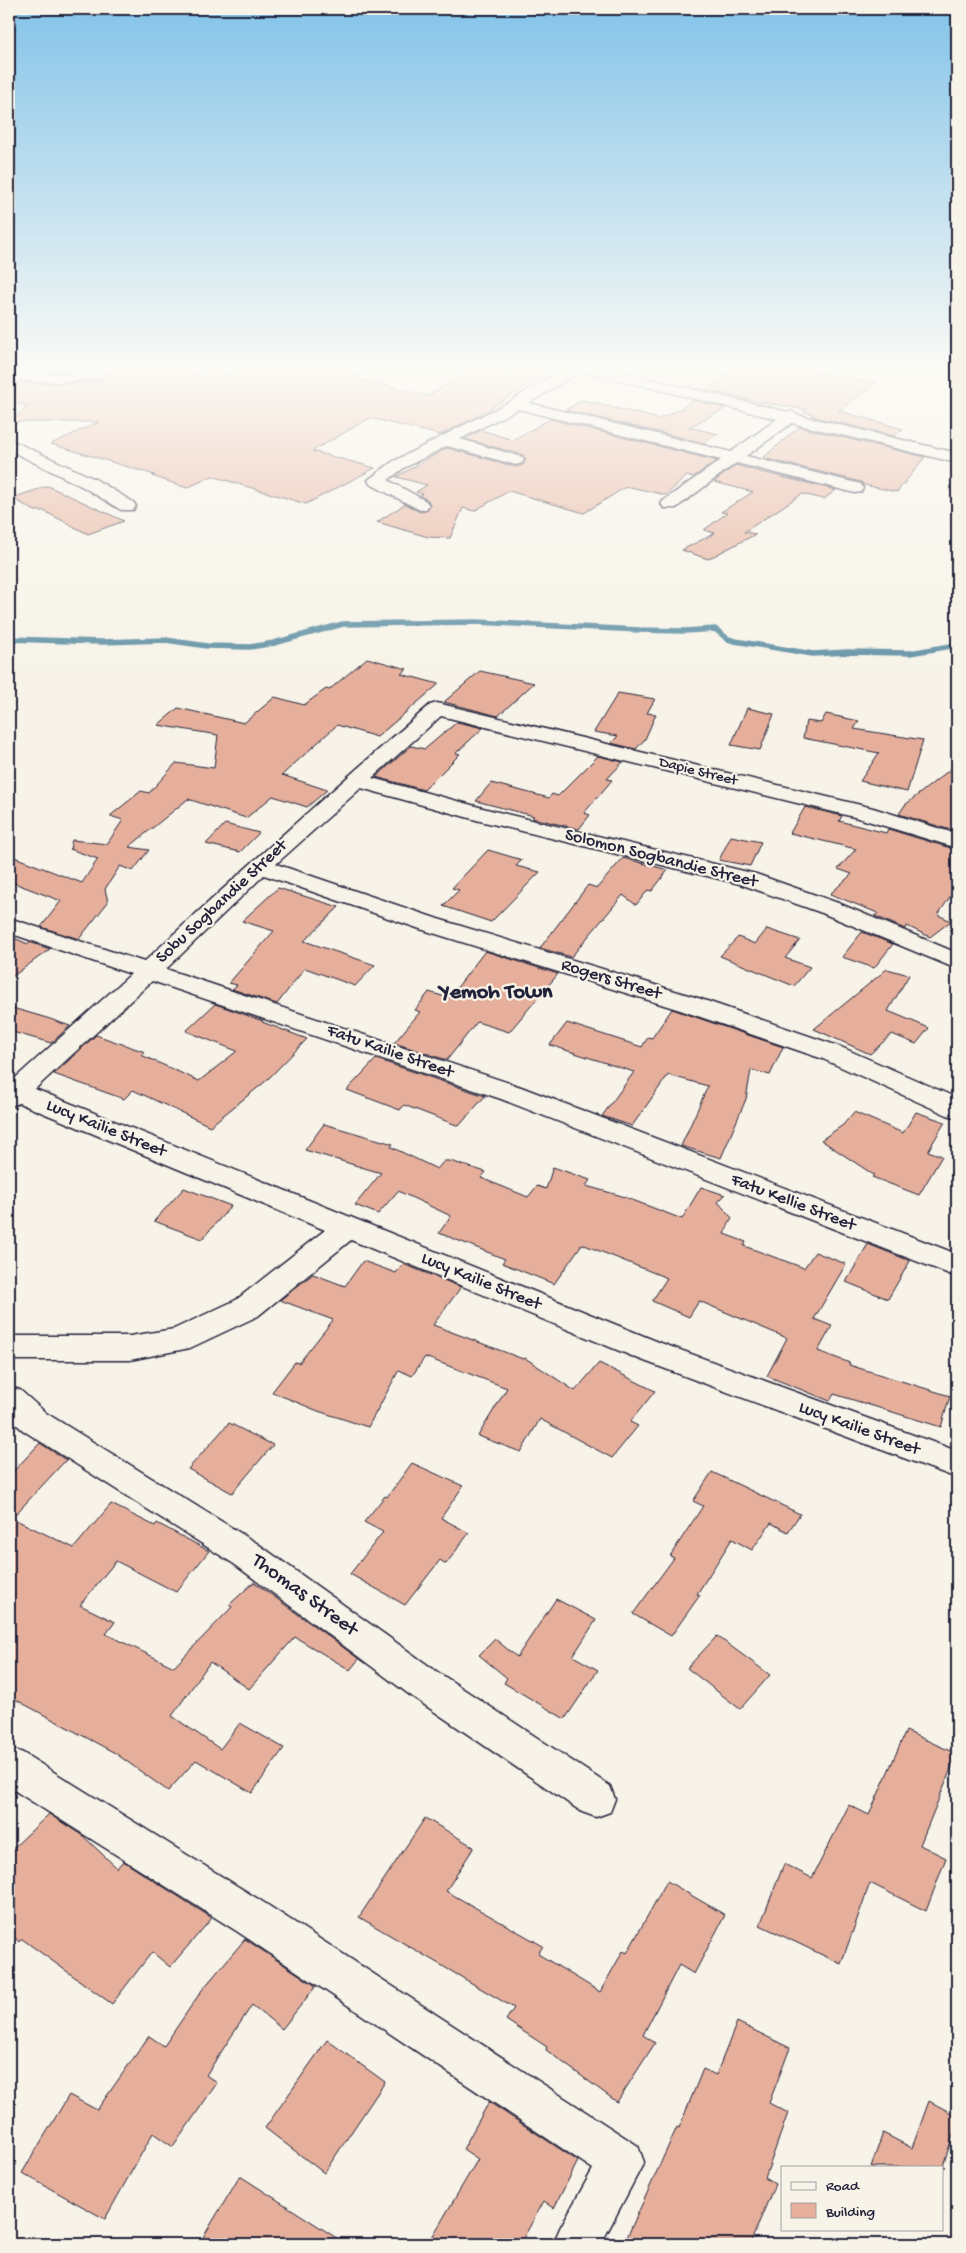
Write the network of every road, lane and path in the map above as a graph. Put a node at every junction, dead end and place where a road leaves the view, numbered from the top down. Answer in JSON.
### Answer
{"nodes":[{"id":1,"x":67,"y":472,"type":"edge"},
{"id":2,"x":388,"y":472,"type":"edge"},
{"id":3,"x":714,"y":472,"type":"edge"},
{"id":4,"x":791,"y":472,"type":"edge"},
{"id":5,"x":855,"y":488,"type":"dead end"},
{"id":6,"x":670,"y":504,"type":"dead end"},
{"id":7,"x":420,"y":505,"type":"dead end"},
{"id":8,"x":127,"y":506,"type":"dead end"},
{"id":9,"x":437,"y":709,"type":"joint"},
{"id":10,"x":356,"y":780,"type":"junction"},
{"id":11,"x":957,"y":840,"type":"edge"},
{"id":12,"x":260,"y":866,"type":"junction"},
{"id":13,"x":9,"y":925,"type":"edge"},
{"id":14,"x":957,"y":962,"type":"edge"},
{"id":15,"x":149,"y":971,"type":"junction"},
{"id":16,"x":11,"y":1093,"type":"edge"},
{"id":17,"x":957,"y":1109,"type":"edge"},
{"id":18,"x":629,"y":1140,"type":"joint"},
{"id":19,"x":348,"y":1228,"type":"junction"},
{"id":20,"x":957,"y":1266,"type":"edge"},
{"id":21,"x":9,"y":1348,"type":"edge"},
{"id":22,"x":9,"y":1399,"type":"edge"},
{"id":23,"x":957,"y":1465,"type":"edge"},
{"id":24,"x":9,"y":1766,"type":"edge"},
{"id":25,"x":596,"y":1799,"type":"dead end"},
{"id":26,"x":576,"y":2244,"type":"edge"}],
"edges":[{"from":1,"to":8,"type":"street"},
{"from":2,"to":7,"type":"street"},
{"from":3,"to":6,"type":"street"},
{"from":4,"to":5,"type":"street"},
{"from":9,"to":10,"type":"street","name":"Sobu Sogbandie Street"},
{"from":9,"to":11,"type":"street","name":"Dapie Street"},
{"from":10,"to":12,"type":"street","name":"Sobu Sogbandie Street"},
{"from":10,"to":14,"type":"street","name":"Solomon Sogbandie Street"},
{"from":12,"to":15,"type":"street","name":"Sobu Sogbandie Street"},
{"from":12,"to":17,"type":"street","name":"Rogers Street"},
{"from":13,"to":15,"type":"street"},
{"from":15,"to":16,"type":"street","name":"Sobu Sogbandie Street"},
{"from":15,"to":18,"type":"street","name":"Fatu Kailie Street"},
{"from":16,"to":19,"type":"street","name":"Lucy Kailie Street"},
{"from":18,"to":20,"type":"street","name":"Fatu Kellie Street"},
{"from":19,"to":21,"type":"street"},
{"from":19,"to":23,"type":"street","name":"Lucy Kailie Street"},
{"from":22,"to":25,"type":"street","name":"Thomas Street"},
{"from":24,"to":26,"type":"street"}]}
